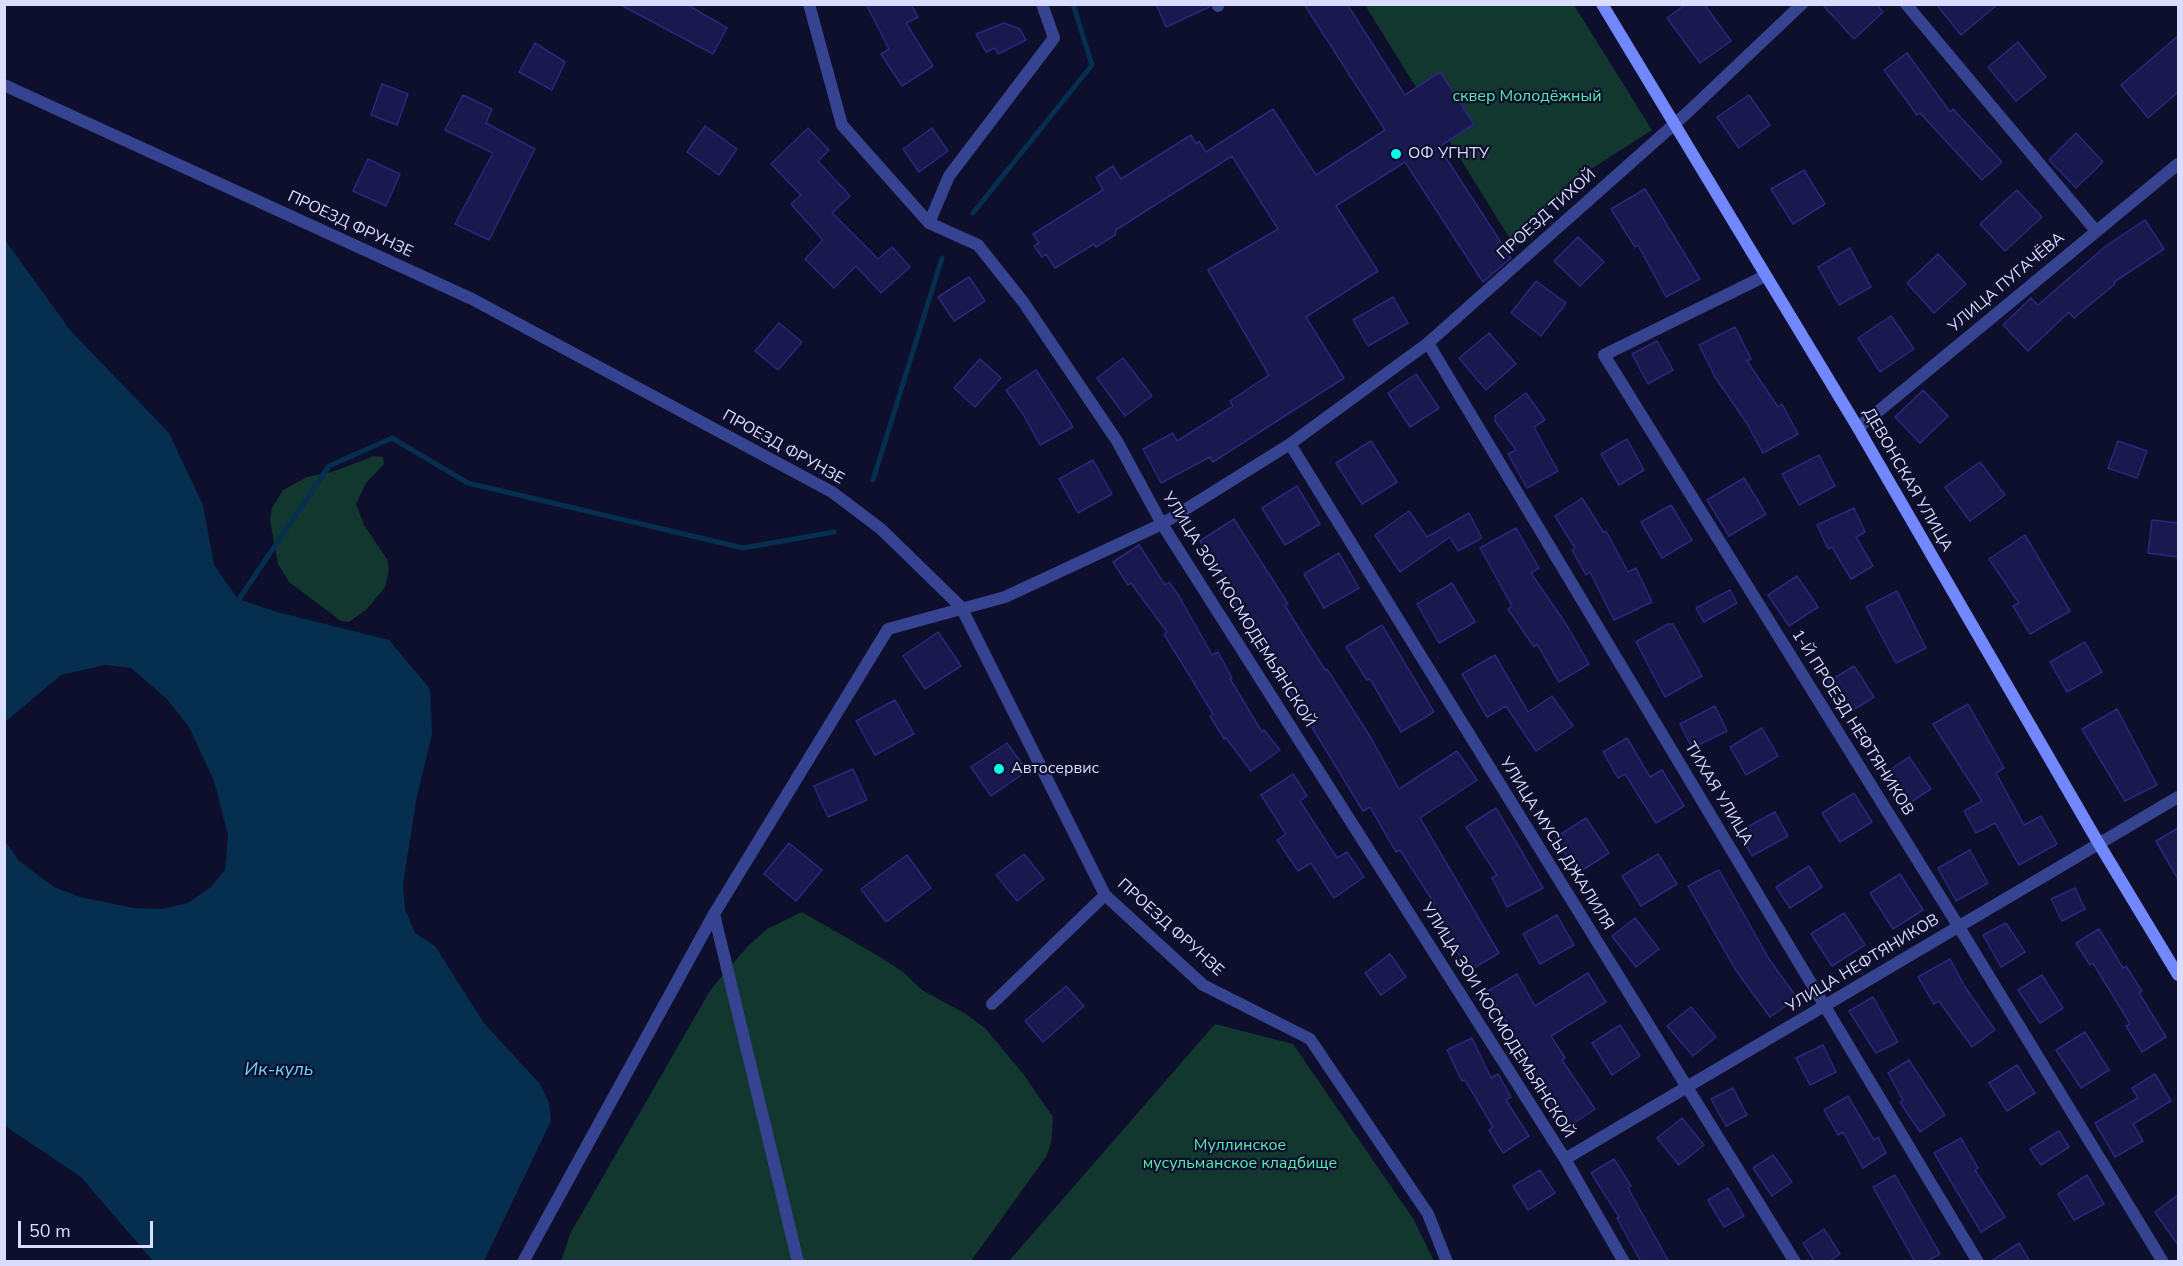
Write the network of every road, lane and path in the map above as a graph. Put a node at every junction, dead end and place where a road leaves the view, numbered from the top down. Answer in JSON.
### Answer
{"nodes":[{"id":1,"x":809,"y":4,"type":"edge"},
{"id":2,"x":1042,"y":4,"type":"edge"},
{"id":3,"x":1602,"y":4,"type":"edge"},
{"id":4,"x":1802,"y":4,"type":"edge"},
{"id":5,"x":1906,"y":4,"type":"edge"},
{"id":6,"x":4,"y":85,"type":"edge"},
{"id":7,"x":1673,"y":125,"type":"junction"},
{"id":8,"x":2178,"y":164,"type":"edge"},
{"id":9,"x":929,"y":223,"type":"junction"},
{"id":10,"x":2096,"y":231,"type":"junction"},
{"id":11,"x":1765,"y":276,"type":"junction"},
{"id":12,"x":1428,"y":343,"type":"junction"},
{"id":13,"x":1858,"y":428,"type":"junction"},
{"id":14,"x":1290,"y":444,"type":"junction"},
{"id":15,"x":1162,"y":524,"type":"junction"},
{"id":16,"x":961,"y":607,"type":"junction"},
{"id":17,"x":2178,"y":797,"type":"edge"},
{"id":18,"x":2099,"y":844,"type":"junction"},
{"id":19,"x":1105,"y":895,"type":"junction"},
{"id":20,"x":714,"y":914,"type":"junction"},
{"id":21,"x":1959,"y":927,"type":"junction"},
{"id":22,"x":2178,"y":975,"type":"edge"},
{"id":23,"x":992,"y":1004,"type":"dead end"},
{"id":24,"x":1825,"y":1006,"type":"junction"},
{"id":25,"x":1687,"y":1088,"type":"junction"},
{"id":26,"x":1565,"y":1160,"type":"junction"},
{"id":27,"x":523,"y":1262,"type":"edge"},
{"id":28,"x":798,"y":1262,"type":"edge"},
{"id":29,"x":1447,"y":1262,"type":"edge"},
{"id":30,"x":1624,"y":1262,"type":"edge"},
{"id":31,"x":1795,"y":1262,"type":"edge"},
{"id":32,"x":1978,"y":1262,"type":"edge"},
{"id":33,"x":2163,"y":1262,"type":"edge"}],
"edges":[{"from":1,"to":9,"type":"street","name":"УЛИЦА ЗОИ КОСМОДЕМЬЯНСКОЙ"},
{"from":2,"to":9,"type":"street"},
{"from":3,"to":7,"type":"main road","name":"ДЕВОНСКАЯ УЛИЦА"},
{"from":4,"to":7,"type":"street","name":"ПРОЕЗД ТИХОЙ"},
{"from":5,"to":10,"type":"street"},
{"from":6,"to":16,"type":"street","name":"ПРОЕЗД ФРУНЗЕ"},
{"from":7,"to":11,"type":"main road","name":"ДЕВОНСКАЯ УЛИЦА"},
{"from":7,"to":12,"type":"street","name":"ПРОЕЗД ТИХОЙ"},
{"from":8,"to":10,"type":"street","name":"УЛИЦА ПУГАЧЁВА"},
{"from":9,"to":15,"type":"street","name":"УЛИЦА ЗОИ КОСМОДЕМЬЯНСКОЙ"},
{"from":10,"to":13,"type":"street","name":"УЛИЦА ПУГАЧЁВА"},
{"from":11,"to":13,"type":"main road","name":"ДЕВОНСКАЯ УЛИЦА"},
{"from":11,"to":21,"type":"street","name":"1-Й ПРОЕЗД НЕФТЯНИКОВ"},
{"from":12,"to":14,"type":"street","name":"ПРОЕЗД ТИХОЙ"},
{"from":12,"to":24,"type":"street","name":"ТИХАЯ УЛИЦА"},
{"from":13,"to":18,"type":"main road","name":"ДЕВОНСКАЯ УЛИЦА"},
{"from":14,"to":15,"type":"street","name":"ПРОЕЗД ТИХОЙ"},
{"from":14,"to":25,"type":"street","name":"УЛИЦА МУСЫ ДЖАЛИЛЯ"},
{"from":15,"to":16,"type":"street","name":"ПРОЕЗД ТИХОЙ"},
{"from":15,"to":26,"type":"street","name":"УЛИЦА ЗОИ КОСМОДЕМЬЯНСКОЙ"},
{"from":16,"to":19,"type":"street","name":"ПРОЕЗД ФРУНЗЕ"},
{"from":16,"to":20,"type":"street","name":"ПРОЕЗД ТИХОЙ"},
{"from":17,"to":18,"type":"street","name":"УЛИЦА НЕФТЯНИКОВ"},
{"from":18,"to":21,"type":"street","name":"УЛИЦА НЕФТЯНИКОВ"},
{"from":18,"to":22,"type":"main road","name":"ДЕВОНСКАЯ УЛИЦА"},
{"from":19,"to":23,"type":"street"},
{"from":19,"to":29,"type":"street","name":"ПРОЕЗД ФРУНЗЕ"},
{"from":20,"to":27,"type":"street","name":"ПРОЕЗД ТИХОЙ"},
{"from":20,"to":28,"type":"street"},
{"from":21,"to":24,"type":"street","name":"УЛИЦА НЕФТЯНИКОВ"},
{"from":21,"to":33,"type":"street","name":"1-Й ПРОЕЗД НЕФТЯНИКОВ"},
{"from":24,"to":25,"type":"street","name":"УЛИЦА НЕФТЯНИКОВ"},
{"from":24,"to":32,"type":"street","name":"ТИХАЯ УЛИЦА"},
{"from":25,"to":26,"type":"street","name":"УЛИЦА НЕФТЯНИКОВ"},
{"from":25,"to":31,"type":"street","name":"УЛИЦА МУСЫ ДЖАЛИЛЯ"},
{"from":26,"to":30,"type":"street","name":"УЛИЦА ЗОИ КОСМОДЕМЬЯНСКОЙ"}]}
